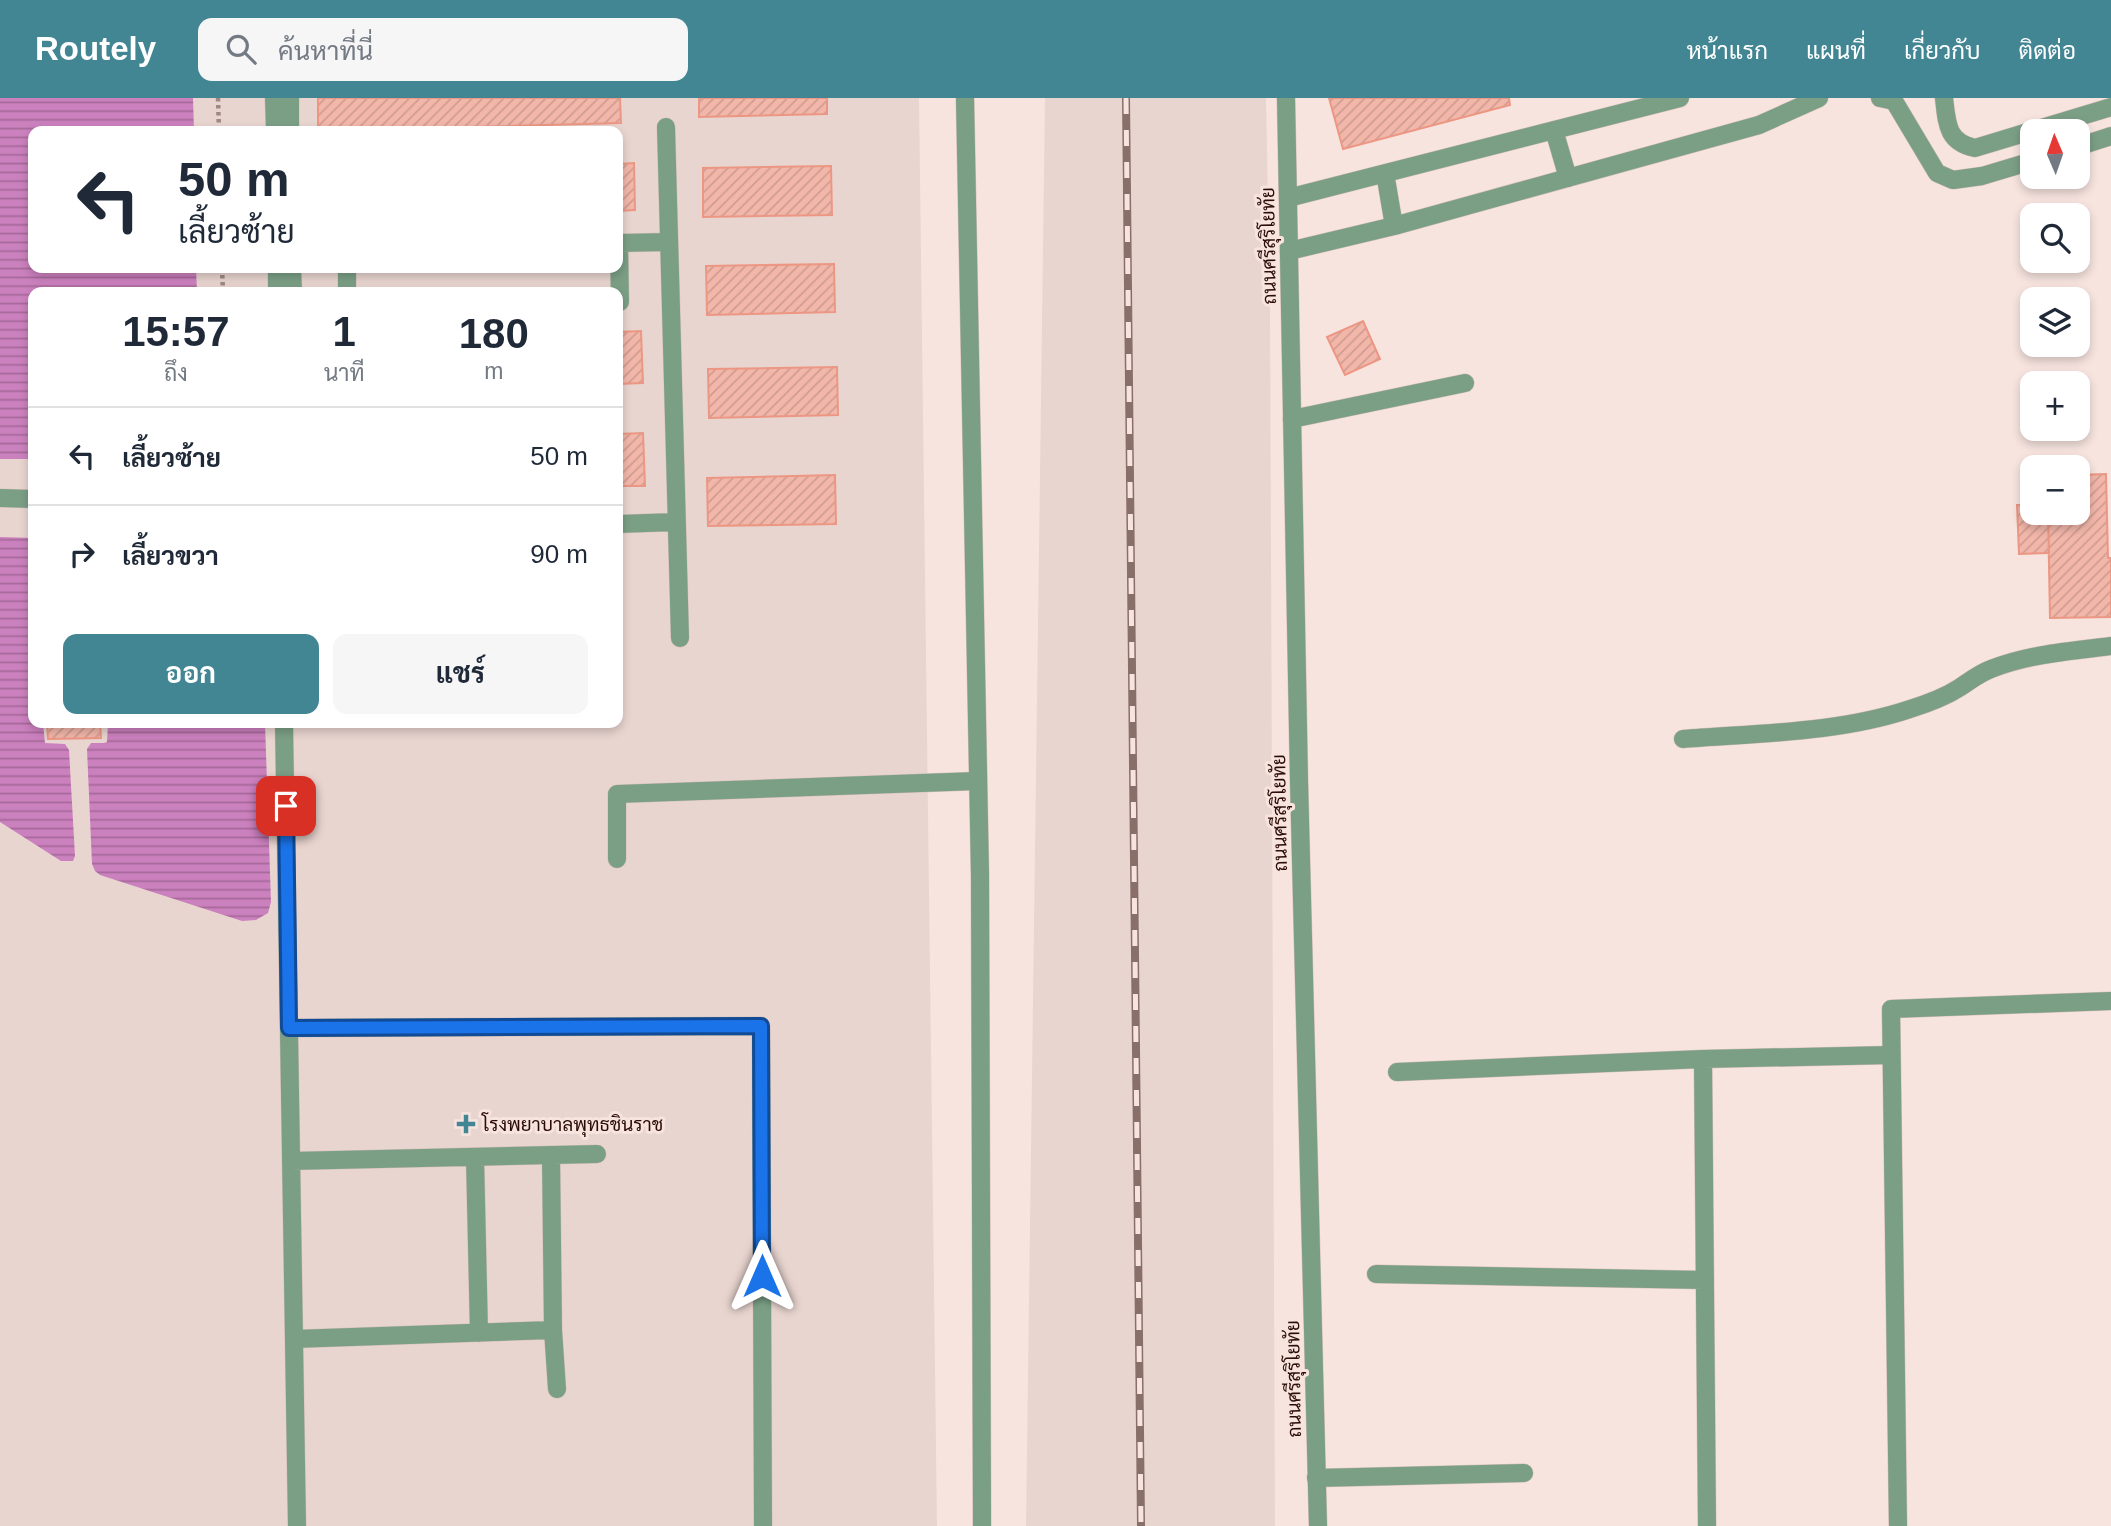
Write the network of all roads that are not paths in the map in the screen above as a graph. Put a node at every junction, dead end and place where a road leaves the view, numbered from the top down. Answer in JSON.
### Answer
{"nodes":[{"id":1,"x":274,"y":98,"type":"edge"},
{"id":2,"x":290,"y":98,"type":"edge"},
{"id":3,"x":965,"y":98,"type":"edge"},
{"id":4,"x":1286,"y":98,"type":"edge"},
{"id":5,"x":1680,"y":98,"type":"edge"},
{"id":6,"x":1819,"y":98,"type":"edge"},
{"id":7,"x":1880,"y":98,"type":"edge"},
{"id":8,"x":1944,"y":98,"type":"edge"},
{"id":9,"x":2111,"y":107,"type":"edge"},
{"id":10,"x":275,"y":126,"type":"edge"},
{"id":11,"x":290,"y":126,"type":"edge"},
{"id":12,"x":666,"y":127,"type":"dead end"},
{"id":13,"x":1554,"y":130,"type":"junction"},
{"id":14,"x":2111,"y":136,"type":"edge"},
{"id":15,"x":2090,"y":143,"type":"edge"},
{"id":16,"x":2020,"y":165,"type":"edge"},
{"id":17,"x":1385,"y":173,"type":"junction"},
{"id":18,"x":1568,"y":178,"type":"junction"},
{"id":19,"x":1288,"y":198,"type":"junction"},
{"id":20,"x":1394,"y":226,"type":"junction"},
{"id":21,"x":668,"y":242,"type":"junction"},
{"id":22,"x":623,"y":243,"type":"edge"},
{"id":23,"x":1289,"y":251,"type":"junction"},
{"id":24,"x":1465,"y":383,"type":"dead end"},
{"id":25,"x":1292,"y":419,"type":"junction"},
{"id":26,"x":0,"y":498,"type":"edge"},
{"id":27,"x":28,"y":499,"type":"edge"},
{"id":28,"x":676,"y":523,"type":"junction"},
{"id":29,"x":623,"y":524,"type":"edge"},
{"id":30,"x":680,"y":638,"type":"dead end"},
{"id":31,"x":2111,"y":646,"type":"edge"},
{"id":32,"x":284,"y":728,"type":"edge"},
{"id":33,"x":1683,"y":739,"type":"dead end"},
{"id":34,"x":978,"y":782,"type":"junction"},
{"id":35,"x":617,"y":859,"type":"dead end"},
{"id":36,"x":2111,"y":1001,"type":"edge"},
{"id":37,"x":289,"y":1028,"type":"junction"},
{"id":38,"x":1891,"y":1055,"type":"junction"},
{"id":39,"x":1703,"y":1059,"type":"junction"},
{"id":40,"x":1397,"y":1072,"type":"dead end"},
{"id":41,"x":597,"y":1154,"type":"dead end"},
{"id":42,"x":551,"y":1155,"type":"junction"},
{"id":43,"x":475,"y":1157,"type":"junction"},
{"id":44,"x":291,"y":1161,"type":"junction"},
{"id":45,"x":1376,"y":1274,"type":"dead end"},
{"id":46,"x":1705,"y":1280,"type":"junction"},
{"id":47,"x":553,"y":1330,"type":"junction"},
{"id":48,"x":479,"y":1333,"type":"junction"},
{"id":49,"x":294,"y":1339,"type":"junction"},
{"id":50,"x":557,"y":1390,"type":"dead end"},
{"id":51,"x":1524,"y":1473,"type":"dead end"},
{"id":52,"x":1316,"y":1478,"type":"junction"},
{"id":53,"x":297,"y":1526,"type":"edge"},
{"id":54,"x":763,"y":1526,"type":"edge"},
{"id":55,"x":982,"y":1526,"type":"edge"},
{"id":56,"x":1318,"y":1526,"type":"edge"},
{"id":57,"x":1707,"y":1526,"type":"edge"},
{"id":58,"x":1898,"y":1526,"type":"edge"}],
"edges":[{"from":1,"to":10,"type":"street"},
{"from":2,"to":11,"type":"street"},
{"from":3,"to":34,"type":"street"},
{"from":4,"to":19,"type":"street","name":"ถนนศรีสุริโยทัย"},
{"from":5,"to":13,"type":"street"},
{"from":6,"to":18,"type":"street"},
{"from":7,"to":16,"type":"street"},
{"from":8,"to":9,"type":"street"},
{"from":12,"to":21,"type":"street"},
{"from":13,"to":17,"type":"street"},
{"from":13,"to":18,"type":"street"},
{"from":14,"to":15,"type":"street"},
{"from":17,"to":19,"type":"street"},
{"from":17,"to":20,"type":"street"},
{"from":18,"to":20,"type":"street"},
{"from":19,"to":23,"type":"street","name":"ถนนศรีสุริโยทัย"},
{"from":20,"to":23,"type":"street"},
{"from":21,"to":22,"type":"street"},
{"from":21,"to":28,"type":"street"},
{"from":23,"to":25,"type":"street","name":"ถนนศรีสุริโยทัย"},
{"from":24,"to":25,"type":"street"},
{"from":25,"to":52,"type":"street","name":"ถนนศรีสุริโยทัย"},
{"from":26,"to":27,"type":"street"},
{"from":28,"to":29,"type":"street"},
{"from":28,"to":30,"type":"street"},
{"from":31,"to":33,"type":"street"},
{"from":32,"to":37,"type":"street"},
{"from":34,"to":35,"type":"street"},
{"from":34,"to":55,"type":"street"},
{"from":36,"to":38,"type":"street"},
{"from":37,"to":44,"type":"street"},
{"from":37,"to":54,"type":"street"},
{"from":38,"to":39,"type":"street"},
{"from":38,"to":58,"type":"street"},
{"from":39,"to":40,"type":"street"},
{"from":39,"to":46,"type":"street"},
{"from":41,"to":42,"type":"street"},
{"from":42,"to":43,"type":"street"},
{"from":42,"to":47,"type":"street"},
{"from":43,"to":44,"type":"street"},
{"from":43,"to":48,"type":"street"},
{"from":44,"to":49,"type":"street"},
{"from":45,"to":46,"type":"street"},
{"from":46,"to":57,"type":"street"},
{"from":47,"to":48,"type":"street"},
{"from":47,"to":50,"type":"street"},
{"from":48,"to":49,"type":"street"},
{"from":49,"to":53,"type":"street"},
{"from":51,"to":52,"type":"street"},
{"from":52,"to":56,"type":"street","name":"ถนนศรีสุริโยทัย"}]}
